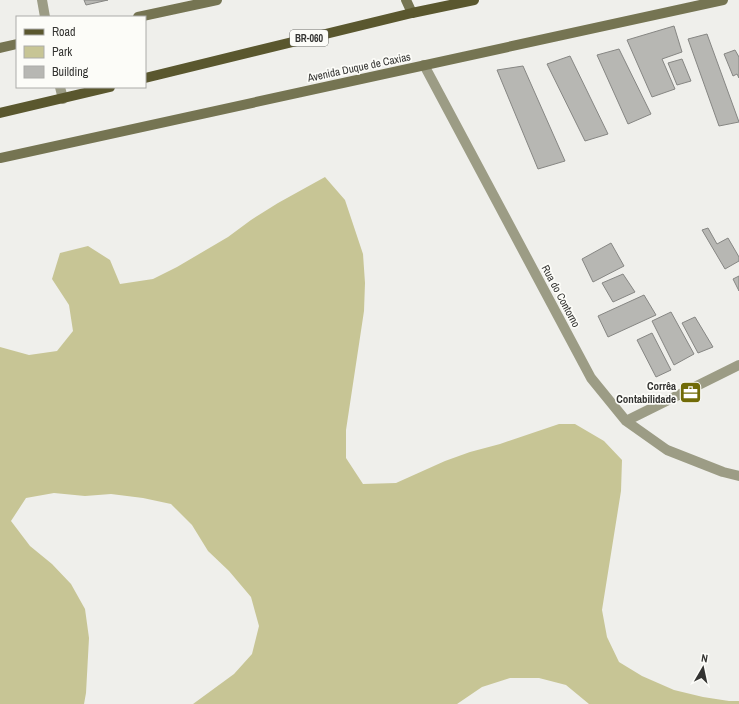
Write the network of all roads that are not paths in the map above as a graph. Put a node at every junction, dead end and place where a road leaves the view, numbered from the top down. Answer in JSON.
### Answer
{"nodes":[{"id":1,"x":42,"y":0,"type":"edge"},
{"id":2,"x":217,"y":0,"type":"edge"},
{"id":3,"x":406,"y":0,"type":"edge"},
{"id":4,"x":474,"y":0,"type":"edge"},
{"id":5,"x":724,"y":0,"type":"edge"},
{"id":6,"x":412,"y":13,"type":"junction"},
{"id":7,"x":45,"y":16,"type":"edge"},
{"id":8,"x":143,"y":16,"type":"edge"},
{"id":9,"x":16,"y":44,"type":"edge"},
{"id":10,"x":0,"y":48,"type":"edge"},
{"id":11,"x":424,"y":65,"type":"junction"},
{"id":12,"x":146,"y":78,"type":"edge"},
{"id":13,"x":60,"y":88,"type":"edge"},
{"id":14,"x":106,"y":88,"type":"edge"},
{"id":15,"x":63,"y":99,"type":"junction"},
{"id":16,"x":0,"y":113,"type":"edge"},
{"id":17,"x":0,"y":158,"type":"edge"},
{"id":18,"x":739,"y":365,"type":"edge"},
{"id":19,"x":626,"y":421,"type":"junction"},
{"id":20,"x":739,"y":476,"type":"edge"}],
"edges":[{"from":1,"to":7,"type":"street"},
{"from":2,"to":8,"type":"street"},
{"from":3,"to":6,"type":"street"},
{"from":4,"to":6,"type":"main road","number":"BR-060"},
{"from":5,"to":11,"type":"street","name":"Avenida Duque de Caxias"},
{"from":6,"to":12,"type":"main road","number":"BR-060"},
{"from":9,"to":10,"type":"street"},
{"from":11,"to":17,"type":"street","name":"Avenida Duque de Caxias"},
{"from":11,"to":19,"type":"street","name":"Rua do Contorno"},
{"from":13,"to":15,"type":"street"},
{"from":14,"to":15,"type":"main road"},
{"from":15,"to":16,"type":"main road"},
{"from":18,"to":19,"type":"street"},
{"from":19,"to":20,"type":"street","name":"Rua do Contorno"}]}
